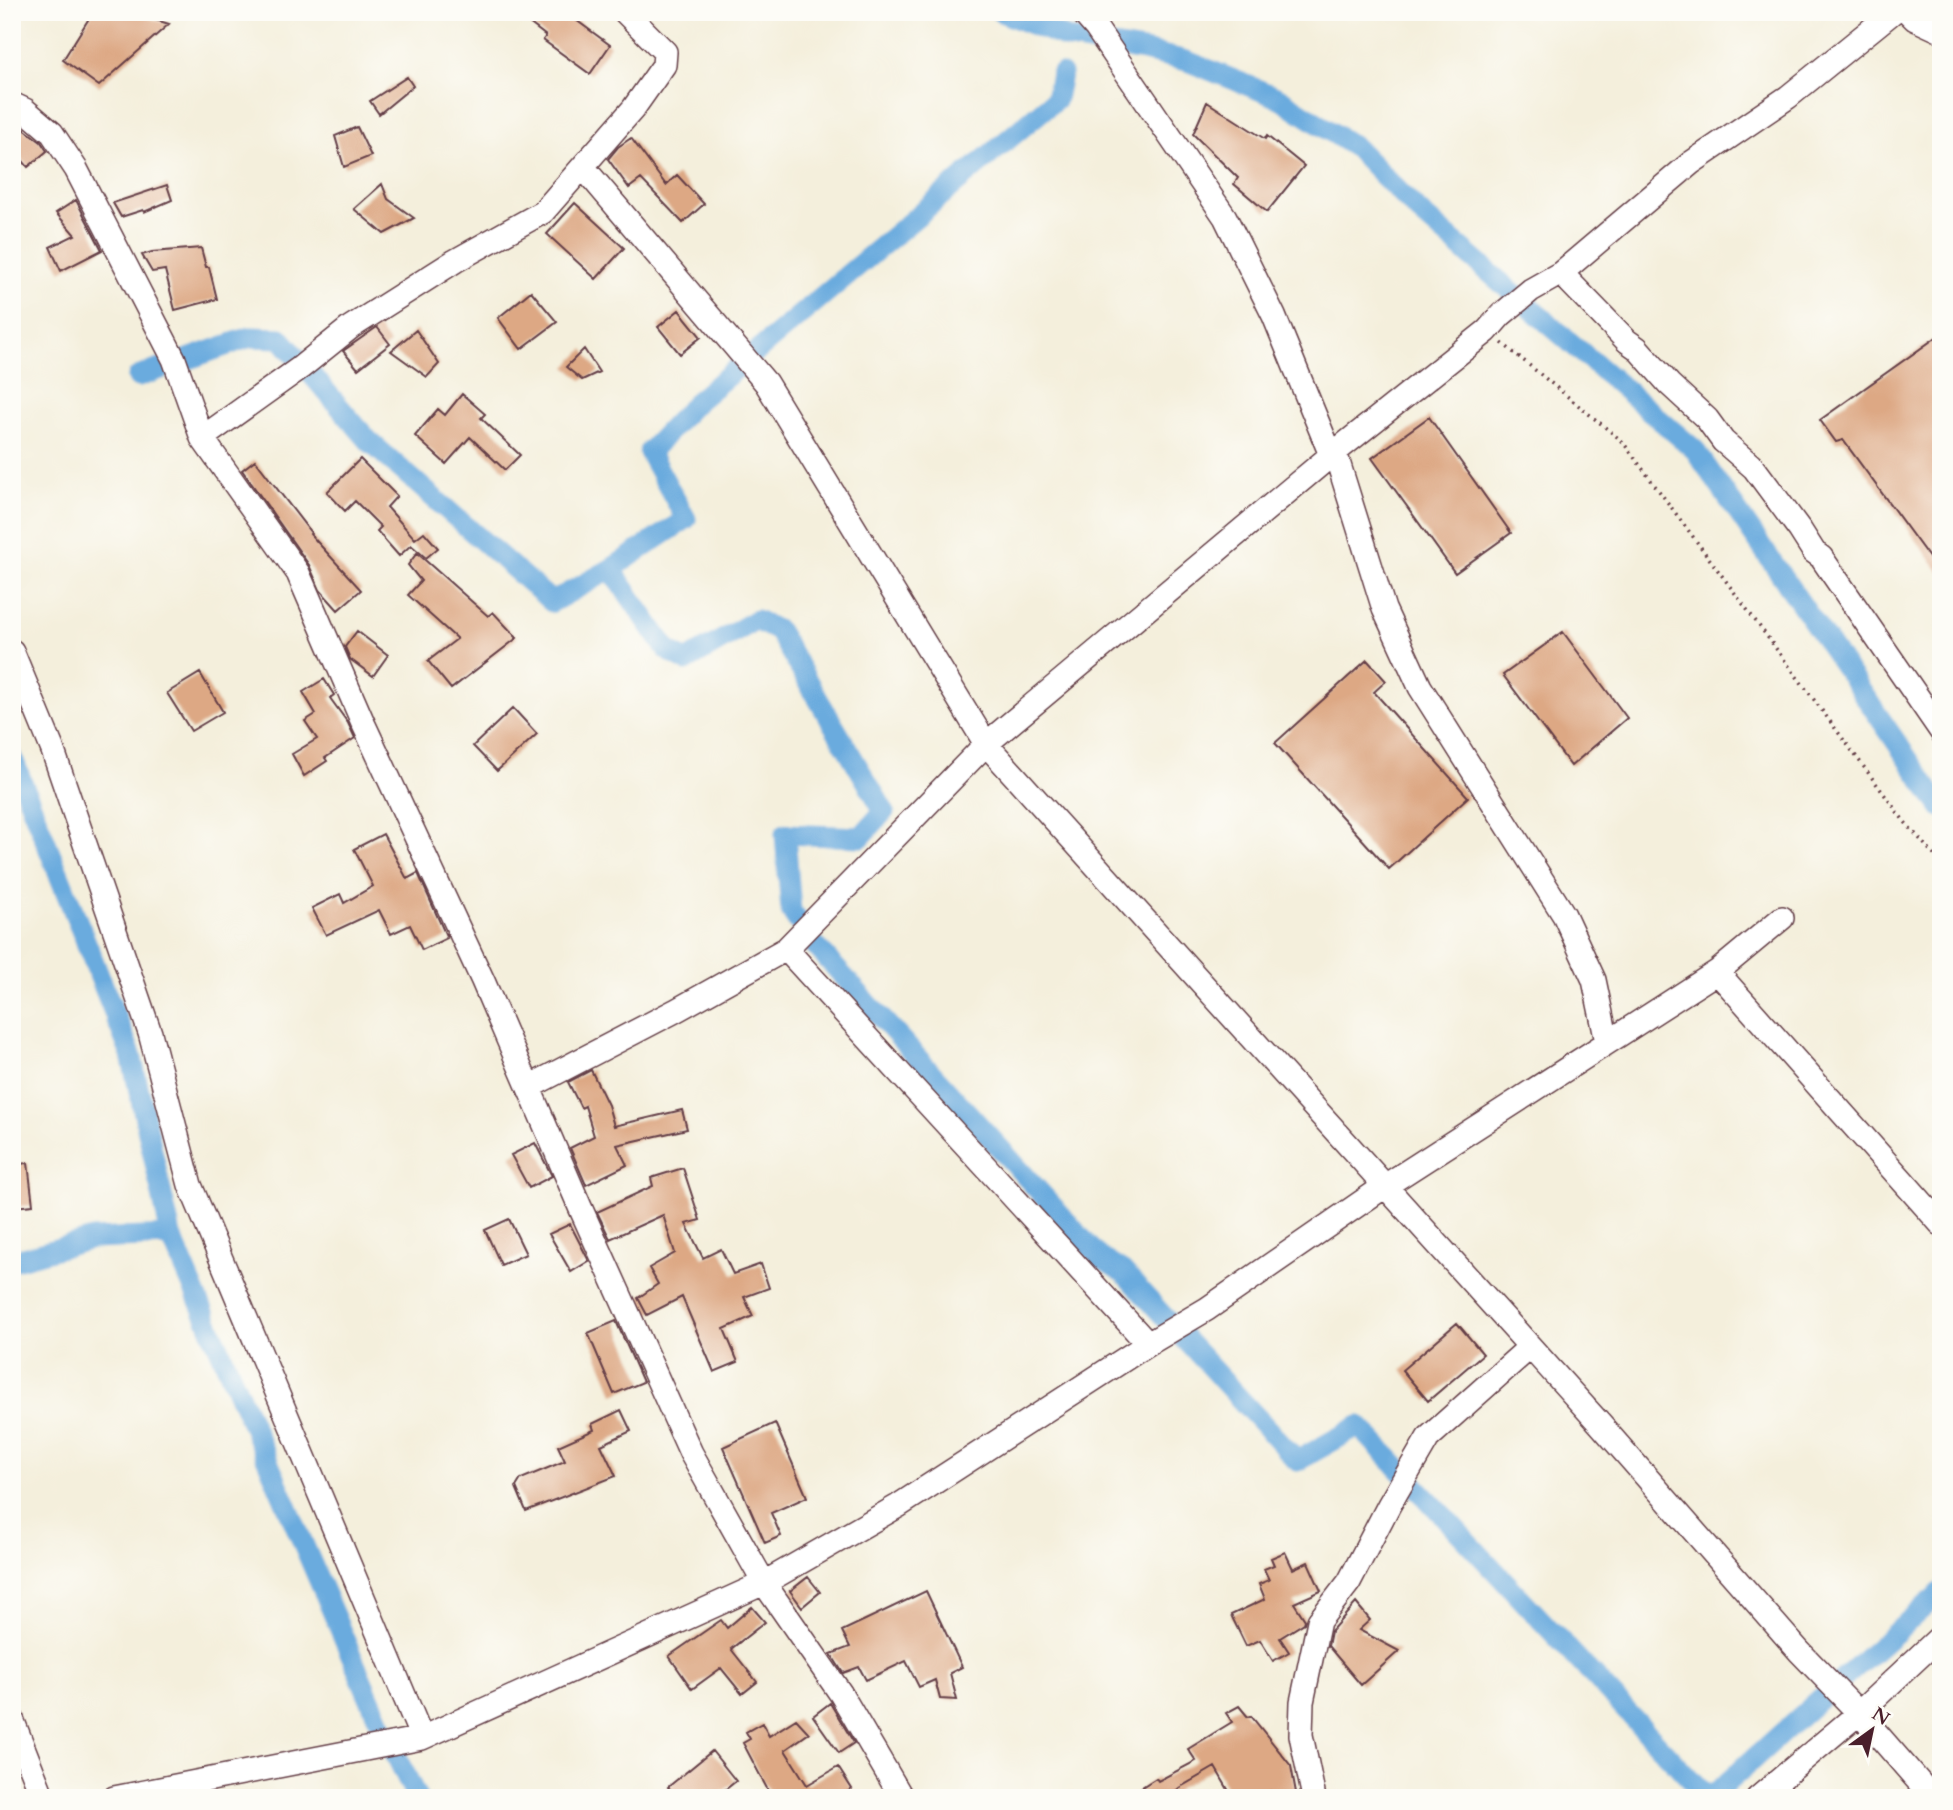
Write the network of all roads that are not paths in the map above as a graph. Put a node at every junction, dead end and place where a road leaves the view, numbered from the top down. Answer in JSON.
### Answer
{"nodes":[{"id":1,"x":625,"y":12,"type":"edge"},
{"id":2,"x":1893,"y":12,"type":"edge"},
{"id":3,"x":1908,"y":12,"type":"edge"},
{"id":4,"x":1089,"y":20,"type":"edge"},
{"id":5,"x":1941,"y":31,"type":"edge"},
{"id":6,"x":12,"y":104,"type":"edge"},
{"id":7,"x":583,"y":167,"type":"junction"},
{"id":8,"x":1562,"y":273,"type":"junction"},
{"id":9,"x":202,"y":438,"type":"junction"},
{"id":10,"x":1333,"y":454,"type":"junction"},
{"id":11,"x":12,"y":651,"type":"edge"},
{"id":12,"x":1941,"y":731,"type":"edge"},
{"id":13,"x":986,"y":744,"type":"junction"},
{"id":14,"x":1782,"y":918,"type":"dead end"},
{"id":15,"x":786,"y":949,"type":"junction"},
{"id":16,"x":1717,"y":972,"type":"junction"},
{"id":17,"x":1607,"y":1042,"type":"junction"},
{"id":18,"x":529,"y":1087,"type":"junction"},
{"id":19,"x":1385,"y":1186,"type":"junction"},
{"id":20,"x":1941,"y":1224,"type":"edge"},
{"id":21,"x":1155,"y":1341,"type":"junction"},
{"id":22,"x":1530,"y":1347,"type":"junction"},
{"id":23,"x":764,"y":1583,"type":"junction"},
{"id":24,"x":1941,"y":1636,"type":"edge"},
{"id":25,"x":1859,"y":1713,"type":"junction"},
{"id":26,"x":12,"y":1719,"type":"edge"},
{"id":27,"x":416,"y":1740,"type":"junction"},
{"id":28,"x":43,"y":1798,"type":"edge"},
{"id":29,"x":114,"y":1798,"type":"edge"},
{"id":30,"x":902,"y":1798,"type":"edge"},
{"id":31,"x":1314,"y":1798,"type":"edge"},
{"id":32,"x":1758,"y":1798,"type":"edge"},
{"id":33,"x":1933,"y":1798,"type":"edge"}],
"edges":[{"from":1,"to":7,"type":"street"},
{"from":2,"to":8,"type":"street"},
{"from":3,"to":5,"type":"street"},
{"from":4,"to":10,"type":"street"},
{"from":6,"to":9,"type":"street"},
{"from":7,"to":9,"type":"street"},
{"from":7,"to":13,"type":"street"},
{"from":8,"to":10,"type":"street"},
{"from":8,"to":12,"type":"street"},
{"from":9,"to":18,"type":"street"},
{"from":10,"to":13,"type":"street"},
{"from":10,"to":17,"type":"street"},
{"from":11,"to":27,"type":"street"},
{"from":13,"to":15,"type":"street"},
{"from":13,"to":19,"type":"street"},
{"from":14,"to":16,"type":"street"},
{"from":15,"to":18,"type":"street"},
{"from":15,"to":21,"type":"street"},
{"from":16,"to":17,"type":"street"},
{"from":16,"to":20,"type":"street"},
{"from":17,"to":19,"type":"street"},
{"from":18,"to":23,"type":"street"},
{"from":19,"to":21,"type":"street"},
{"from":19,"to":22,"type":"street"},
{"from":21,"to":23,"type":"street"},
{"from":22,"to":25,"type":"street"},
{"from":22,"to":31,"type":"street"},
{"from":23,"to":27,"type":"street"},
{"from":23,"to":30,"type":"street"},
{"from":24,"to":25,"type":"street"},
{"from":25,"to":32,"type":"street"},
{"from":25,"to":33,"type":"street"},
{"from":26,"to":28,"type":"street"},
{"from":27,"to":29,"type":"street"}]}
